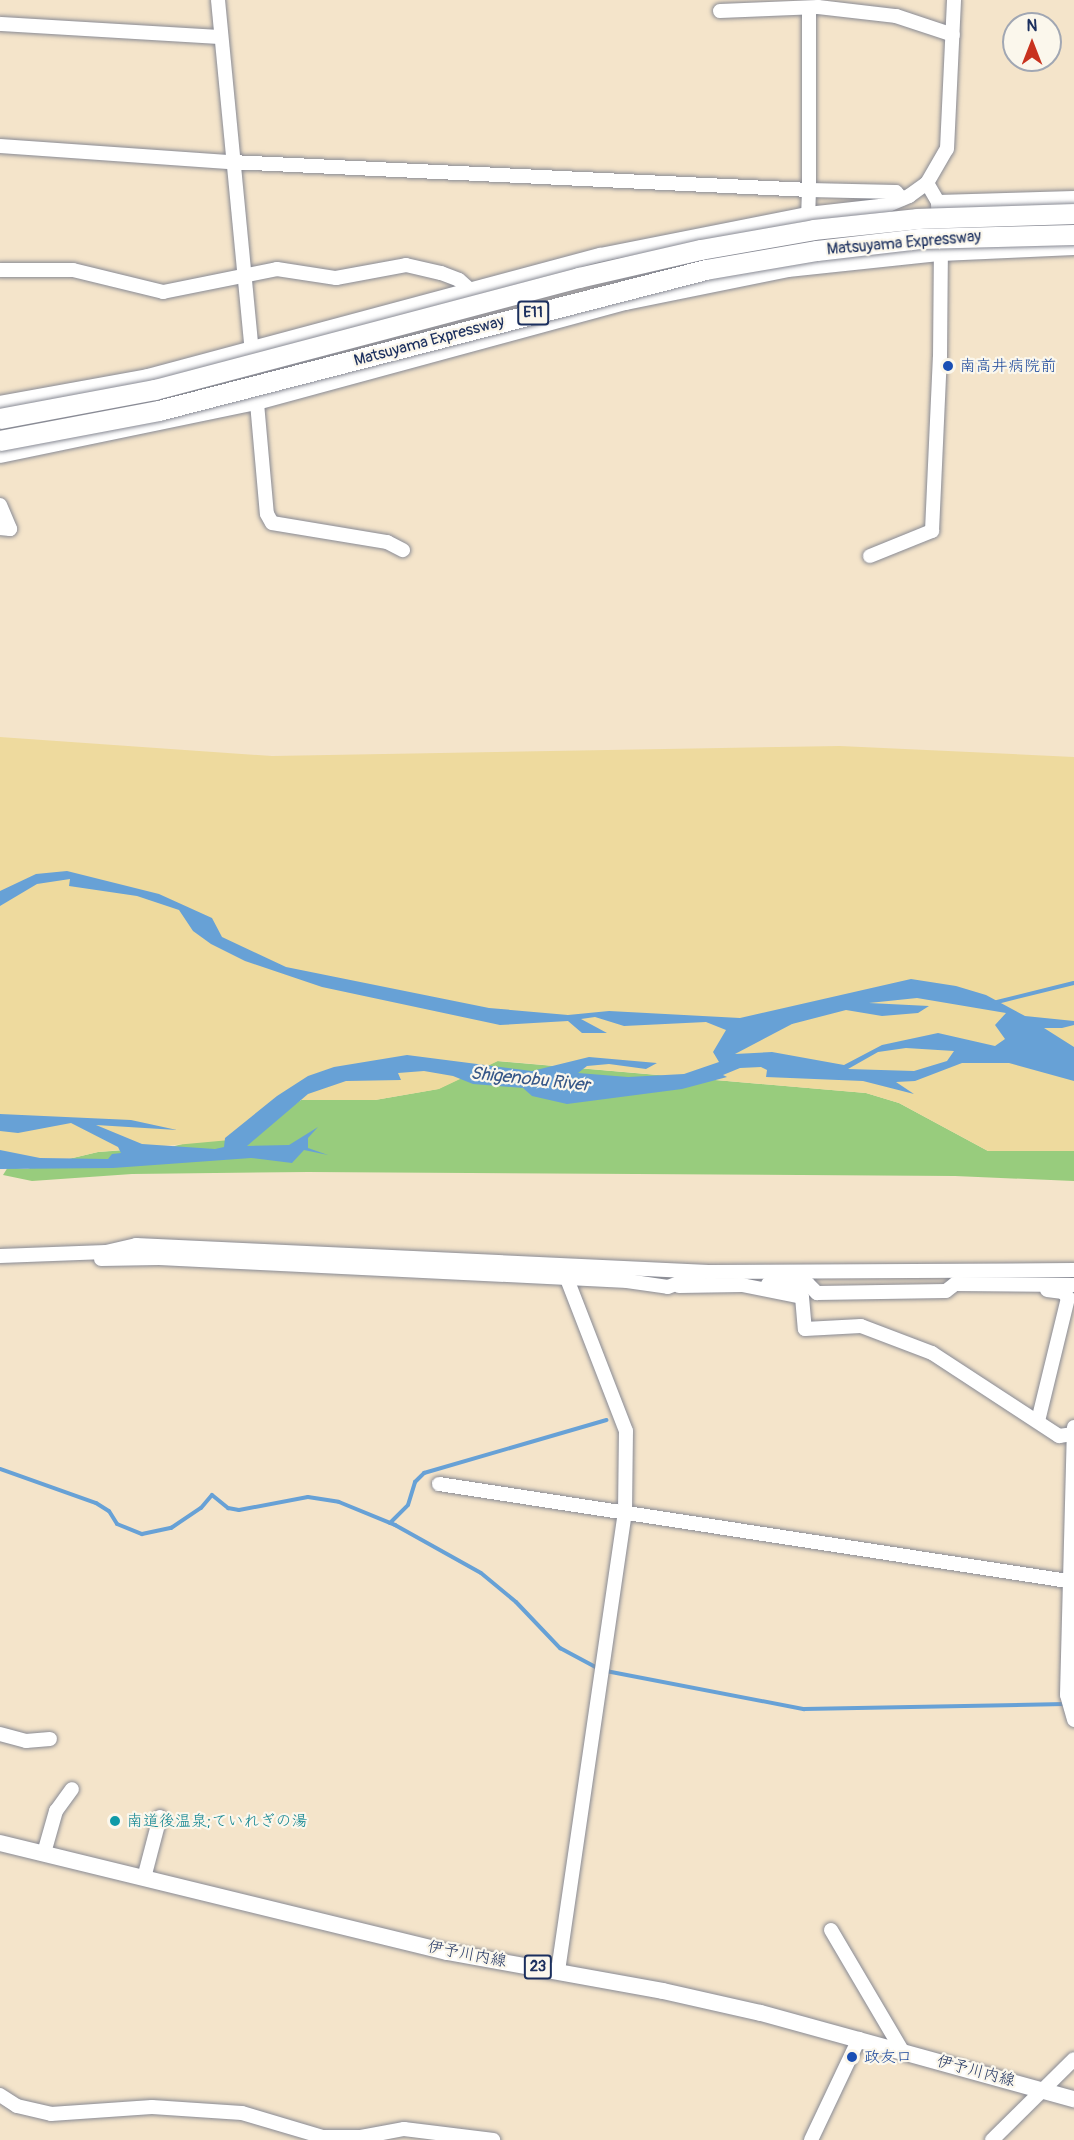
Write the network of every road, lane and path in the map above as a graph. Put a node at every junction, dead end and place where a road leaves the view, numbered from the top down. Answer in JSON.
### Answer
{"nodes":[{"id":1,"x":218,"y":0,"type":"edge"},
{"id":2,"x":954,"y":0,"type":"edge"},
{"id":3,"x":809,"y":9,"type":"junction"},
{"id":4,"x":720,"y":11,"type":"dead end"},
{"id":5,"x":0,"y":24,"type":"edge"},
{"id":6,"x":953,"y":35,"type":"junction"},
{"id":7,"x":220,"y":37,"type":"junction"},
{"id":8,"x":0,"y":146,"type":"edge"},
{"id":9,"x":231,"y":162,"type":"junction"},
{"id":10,"x":927,"y":183,"type":"junction"},
{"id":11,"x":809,"y":190,"type":"junction"},
{"id":12,"x":1074,"y":198,"type":"edge"},
{"id":13,"x":902,"y":199,"type":"junction"},
{"id":14,"x":938,"y":202,"type":"junction"},
{"id":15,"x":808,"y":214,"type":"junction"},
{"id":16,"x":1074,"y":214,"type":"edge"},
{"id":17,"x":1074,"y":235,"type":"edge"},
{"id":18,"x":1074,"y":248,"type":"edge"},
{"id":19,"x":941,"y":254,"type":"junction"},
{"id":20,"x":0,"y":270,"type":"edge"},
{"id":21,"x":244,"y":275,"type":"junction"},
{"id":22,"x":470,"y":290,"type":"junction"},
{"id":23,"x":252,"y":350,"type":"junction"},
{"id":24,"x":0,"y":403,"type":"edge"},
{"id":25,"x":257,"y":403,"type":"junction"},
{"id":26,"x":0,"y":419,"type":"edge"},
{"id":27,"x":0,"y":441,"type":"edge"},
{"id":28,"x":0,"y":456,"type":"edge"},
{"id":29,"x":0,"y":505,"type":"edge"},
{"id":30,"x":0,"y":528,"type":"edge"},
{"id":31,"x":403,"y":550,"type":"dead end"},
{"id":32,"x":870,"y":556,"type":"dead end"},
{"id":33,"x":76,"y":1255,"type":"junction"},
{"id":34,"x":0,"y":1256,"type":"edge"},
{"id":35,"x":955,"y":1269,"type":"junction"},
{"id":36,"x":1074,"y":1270,"type":"edge"},
{"id":37,"x":708,"y":1272,"type":"junction"},
{"id":38,"x":567,"y":1279,"type":"junction"},
{"id":39,"x":999,"y":1284,"type":"junction"},
{"id":40,"x":742,"y":1285,"type":"junction"},
{"id":41,"x":1074,"y":1285,"type":"edge"},
{"id":42,"x":668,"y":1287,"type":"junction"},
{"id":43,"x":1069,"y":1324,"type":"edge"},
{"id":44,"x":1038,"y":1421,"type":"junction"},
{"id":45,"x":1074,"y":1427,"type":"edge"},
{"id":46,"x":1074,"y":1434,"type":"edge"},
{"id":47,"x":439,"y":1484,"type":"dead end"},
{"id":48,"x":625,"y":1512,"type":"junction"},
{"id":49,"x":1068,"y":1581,"type":"junction"},
{"id":50,"x":1074,"y":1720,"type":"edge"},
{"id":51,"x":0,"y":1734,"type":"edge"},
{"id":52,"x":50,"y":1739,"type":"dead end"},
{"id":53,"x":72,"y":1789,"type":"dead end"},
{"id":54,"x":160,"y":1817,"type":"dead end"},
{"id":55,"x":0,"y":1842,"type":"edge"},
{"id":56,"x":44,"y":1853,"type":"junction"},
{"id":57,"x":144,"y":1878,"type":"junction"},
{"id":58,"x":831,"y":1930,"type":"dead end"},
{"id":59,"x":558,"y":1971,"type":"junction"},
{"id":60,"x":859,"y":2039,"type":"junction"},
{"id":61,"x":903,"y":2052,"type":"junction"},
{"id":62,"x":1074,"y":2060,"type":"edge"},
{"id":63,"x":1042,"y":2089,"type":"junction"},
{"id":64,"x":0,"y":2096,"type":"edge"},
{"id":65,"x":1074,"y":2100,"type":"edge"},
{"id":66,"x":493,"y":2140,"type":"edge"},
{"id":67,"x":811,"y":2140,"type":"edge"},
{"id":68,"x":992,"y":2140,"type":"edge"}],
"edges":[{"from":1,"to":7,"type":"street"},
{"from":2,"to":6,"type":"street"},
{"from":3,"to":4,"type":"street"},
{"from":3,"to":6,"type":"street"},
{"from":3,"to":11,"type":"street"},
{"from":5,"to":7,"type":"street"},
{"from":6,"to":10,"type":"street"},
{"from":7,"to":9,"type":"street"},
{"from":8,"to":9,"type":"street"},
{"from":9,"to":11,"type":"street"},
{"from":9,"to":21,"type":"street"},
{"from":10,"to":13,"type":"street"},
{"from":10,"to":14,"type":"street"},
{"from":11,"to":13,"type":"street"},
{"from":11,"to":15,"type":"street"},
{"from":12,"to":14,"type":"street"},
{"from":13,"to":15,"type":"street"},
{"from":14,"to":19,"type":"street"},
{"from":15,"to":22,"type":"street"},
{"from":16,"to":26,"type":"highway","name":"Matsuyama Expressway","number":"E11","bridge":true},
{"from":17,"to":27,"type":"highway","name":"Matsuyama Expressway","number":"E11","bridge":true},
{"from":18,"to":19,"type":"street"},
{"from":19,"to":25,"type":"street"},
{"from":19,"to":32,"type":"street"},
{"from":20,"to":21,"type":"street"},
{"from":21,"to":22,"type":"street"},
{"from":21,"to":23,"type":"street"},
{"from":22,"to":23,"type":"street"},
{"from":23,"to":24,"type":"street"},
{"from":25,"to":28,"type":"street"},
{"from":25,"to":31,"type":"street"},
{"from":29,"to":30,"type":"street"},
{"from":33,"to":34,"type":"street"},
{"from":33,"to":37,"type":"street"},
{"from":33,"to":38,"type":"street"},
{"from":35,"to":36,"type":"street"},
{"from":35,"to":37,"type":"street"},
{"from":35,"to":39,"type":"street"},
{"from":37,"to":42,"type":"street"},
{"from":38,"to":42,"type":"street"},
{"from":38,"to":48,"type":"street"},
{"from":39,"to":40,"type":"street"},
{"from":39,"to":41,"type":"street"},
{"from":39,"to":43,"type":"street"},
{"from":40,"to":42,"type":"street"},
{"from":40,"to":44,"type":"street"},
{"from":43,"to":44,"type":"street"},
{"from":44,"to":46,"type":"street"},
{"from":45,"to":46,"type":"street"},
{"from":46,"to":49,"type":"street"},
{"from":47,"to":48,"type":"street"},
{"from":48,"to":49,"type":"street"},
{"from":48,"to":59,"type":"street"},
{"from":49,"to":50,"type":"street"},
{"from":51,"to":52,"type":"street"},
{"from":53,"to":56,"type":"street"},
{"from":54,"to":57,"type":"street"},
{"from":55,"to":56,"type":"main road","name":"伊予川内線","number":"23"},
{"from":56,"to":57,"type":"main road","name":"伊予川内線","number":"23"},
{"from":57,"to":59,"type":"main road","name":"伊予川内線","number":"23"},
{"from":58,"to":61,"type":"street"},
{"from":59,"to":60,"type":"main road","name":"伊予川内線","number":"23"},
{"from":60,"to":61,"type":"main road","name":"伊予川内線","number":"23"},
{"from":60,"to":67,"type":"street"},
{"from":61,"to":63,"type":"main road","name":"伊予川内線","number":"23"},
{"from":62,"to":63,"type":"street"},
{"from":63,"to":65,"type":"main road","name":"伊予川内線","number":"23"},
{"from":63,"to":68,"type":"street"},
{"from":64,"to":66,"type":"street"}]}
